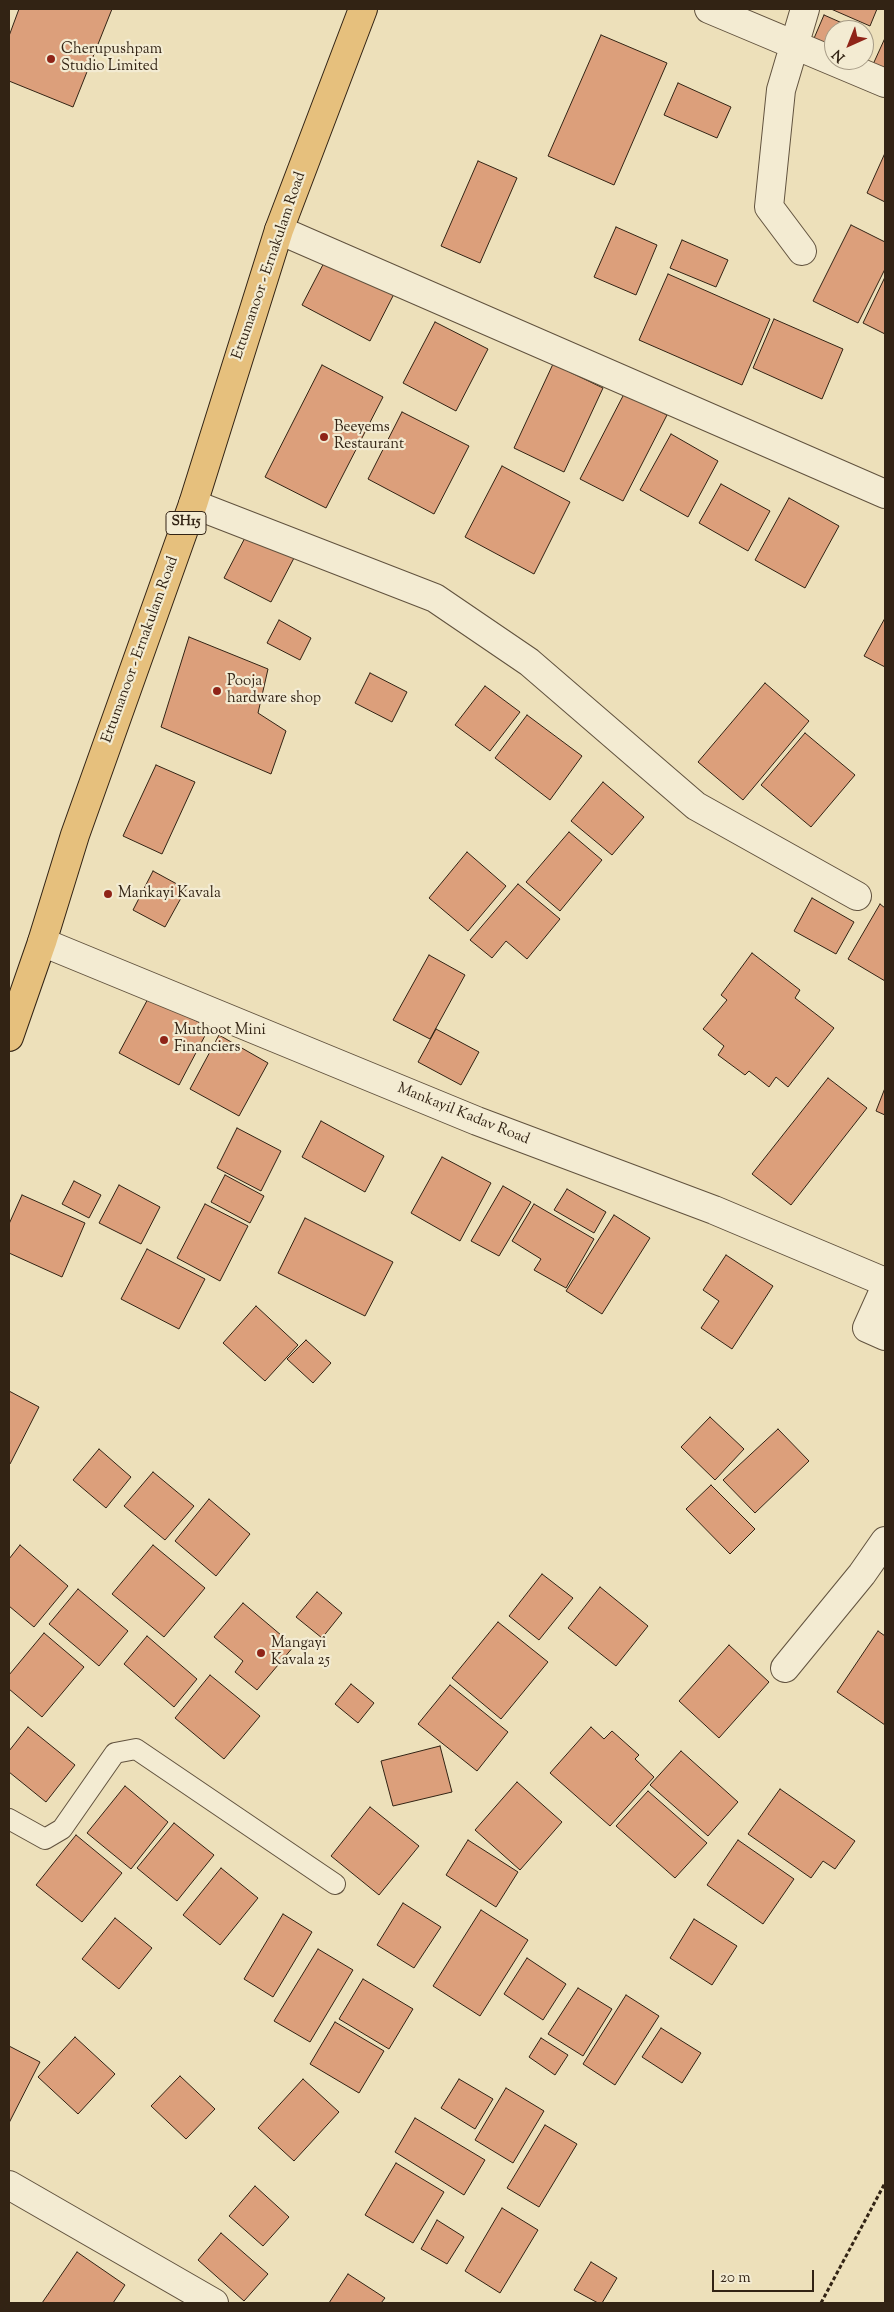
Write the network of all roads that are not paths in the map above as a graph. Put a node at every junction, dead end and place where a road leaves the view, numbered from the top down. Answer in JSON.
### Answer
{"nodes":[{"id":1,"x":364,"y":9,"type":"edge"},
{"id":2,"x":709,"y":9,"type":"edge"},
{"id":3,"x":805,"y":9,"type":"edge"},
{"id":4,"x":794,"y":45,"type":"junction"},
{"id":5,"x":885,"y":83,"type":"edge"},
{"id":6,"x":279,"y":230,"type":"junction"},
{"id":7,"x":802,"y":251,"type":"dead end"},
{"id":8,"x":885,"y":494,"type":"edge"},
{"id":9,"x":193,"y":504,"type":"junction"},
{"id":10,"x":857,"y":896,"type":"dead end"},
{"id":11,"x":42,"y":942,"type":"junction"},
{"id":12,"x":11,"y":1018,"type":"edge"},
{"id":13,"x":885,"y":1282,"type":"edge"},
{"id":14,"x":885,"y":1288,"type":"edge"},
{"id":15,"x":885,"y":1336,"type":"edge"},
{"id":16,"x":885,"y":1541,"type":"edge"},
{"id":17,"x":785,"y":1668,"type":"dead end"},
{"id":18,"x":9,"y":1819,"type":"edge"},
{"id":19,"x":335,"y":1884,"type":"dead end"},
{"id":20,"x":9,"y":2184,"type":"edge"},
{"id":21,"x":214,"y":2303,"type":"edge"}],
"edges":[{"from":1,"to":6,"type":"main road","name":"Ettumanoor - Ernakulam Road","number":"SH15"},
{"from":2,"to":4,"type":"street"},
{"from":3,"to":4,"type":"street"},
{"from":4,"to":5,"type":"street"},
{"from":4,"to":7,"type":"street"},
{"from":6,"to":8,"type":"street"},
{"from":6,"to":9,"type":"main road","name":"Ettumanoor - Ernakulam Road","number":"SH15"},
{"from":9,"to":10,"type":"street"},
{"from":9,"to":11,"type":"main road","name":"Ettumanoor - Ernakulam Road","number":"SH15"},
{"from":11,"to":12,"type":"main road","name":"Ettumanoor - Ernakulam Road","number":"SH15"},
{"from":11,"to":13,"type":"street","name":"Mankayil Kadav Road"},
{"from":14,"to":15,"type":"street"},
{"from":16,"to":17,"type":"street"},
{"from":18,"to":19,"type":"lane"},
{"from":20,"to":21,"type":"street"}]}
